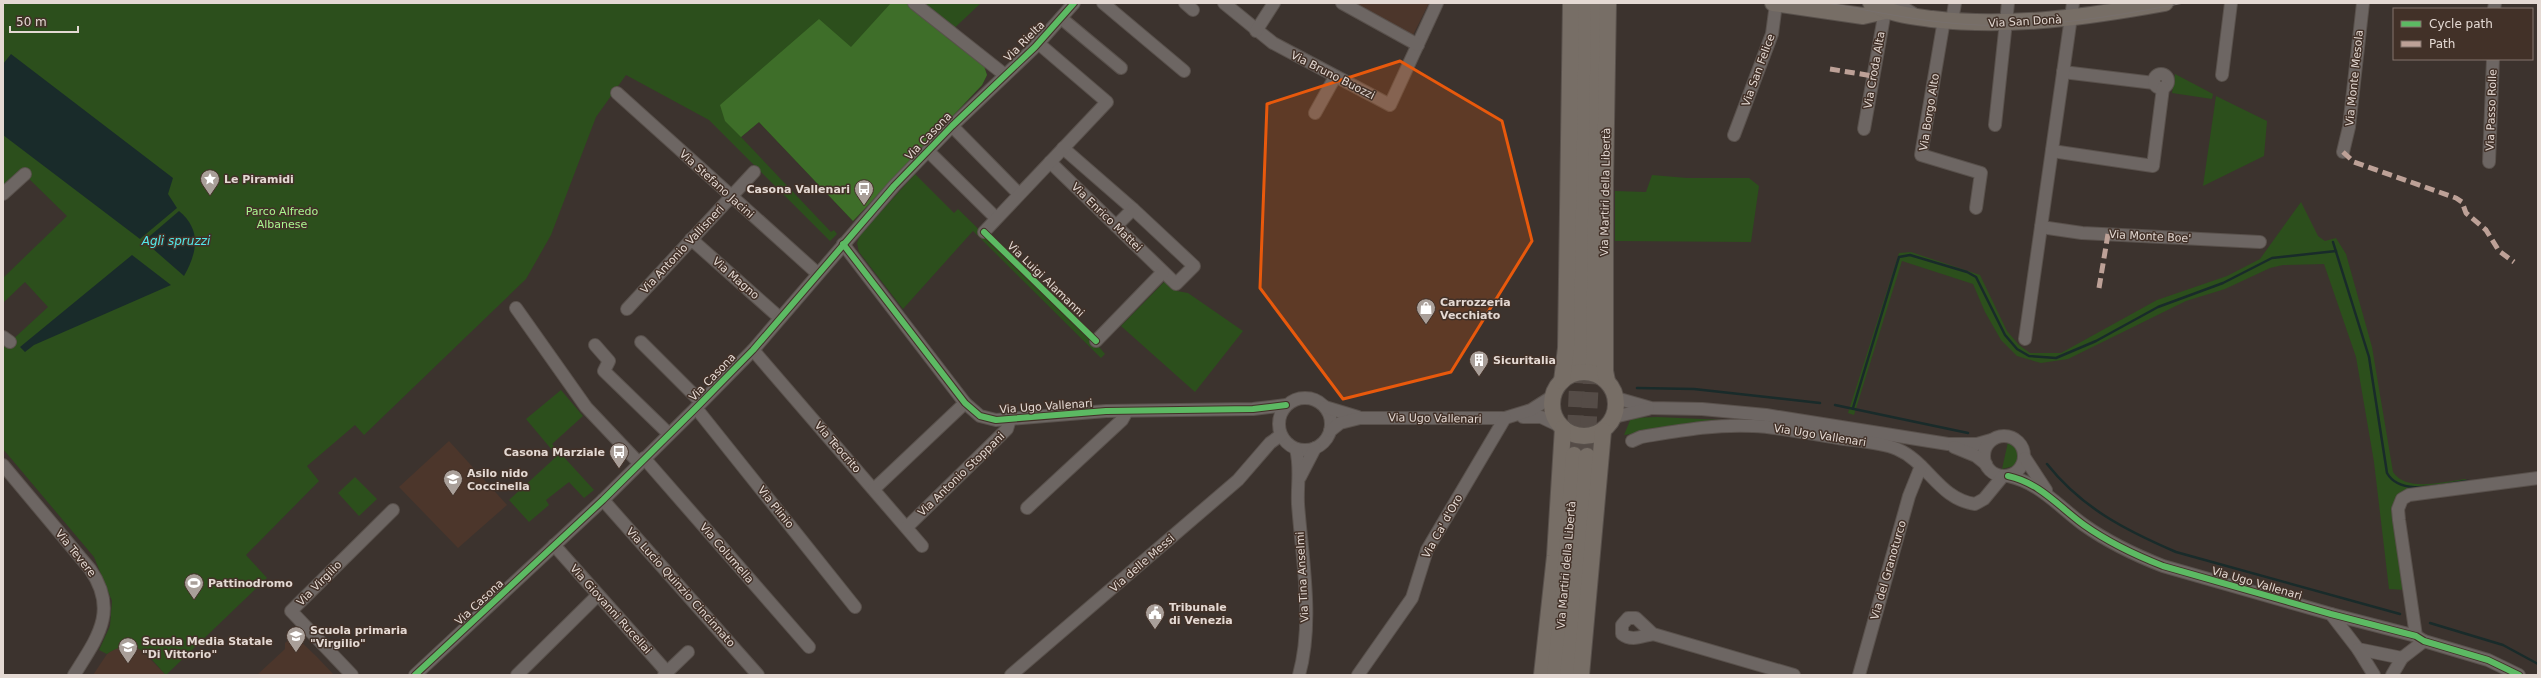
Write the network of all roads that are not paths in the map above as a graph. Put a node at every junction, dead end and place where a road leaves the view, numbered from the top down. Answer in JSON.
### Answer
{"nodes":[{"id":1,"x":914,"y":3,"type":"edge"},
{"id":2,"x":1074,"y":3,"type":"edge"},
{"id":3,"x":1103,"y":3,"type":"edge"},
{"id":4,"x":1224,"y":3,"type":"edge"},
{"id":5,"x":1274,"y":3,"type":"edge"},
{"id":6,"x":1342,"y":3,"type":"edge"},
{"id":7,"x":1437,"y":3,"type":"edge"},
{"id":8,"x":1571,"y":3,"type":"edge"},
{"id":9,"x":1583,"y":3,"type":"edge"},
{"id":10,"x":1596,"y":3,"type":"edge"},
{"id":11,"x":1608,"y":3,"type":"edge"},
{"id":12,"x":1774,"y":3,"type":"edge"},
{"id":13,"x":1955,"y":3,"type":"edge"},
{"id":14,"x":2008,"y":3,"type":"edge"},
{"id":15,"x":2165,"y":3,"type":"edge"},
{"id":16,"x":2231,"y":3,"type":"edge"},
{"id":17,"x":2362,"y":3,"type":"edge"},
{"id":18,"x":1867,"y":7,"type":"edge"},
{"id":19,"x":1890,"y":7,"type":"edge"},
{"id":20,"x":2072,"y":11,"type":"edge"},
{"id":21,"x":1061,"y":18,"type":"junction"},
{"id":22,"x":1948,"y":21,"type":"junction"},
{"id":23,"x":2006,"y":22,"type":"junction"},
{"id":24,"x":1256,"y":31,"type":"junction"},
{"id":25,"x":1038,"y":43,"type":"junction"},
{"id":26,"x":1418,"y":45,"type":"junction"},
{"id":27,"x":2493,"y":60,"type":"edge"},
{"id":28,"x":1121,"y":68,"type":"dead end"},
{"id":29,"x":1184,"y":71,"type":"dead end"},
{"id":30,"x":2063,"y":72,"type":"junction"},
{"id":31,"x":1005,"y":75,"type":"junction"},
{"id":32,"x":2222,"y":75,"type":"dead end"},
{"id":33,"x":1335,"y":77,"type":"junction"},
{"id":34,"x":617,"y":93,"type":"dead end"},
{"id":35,"x":1314,"y":113,"type":"dead end"},
{"id":36,"x":1995,"y":125,"type":"dead end"},
{"id":37,"x":952,"y":126,"type":"junction"},
{"id":38,"x":1864,"y":129,"type":"dead end"},
{"id":39,"x":1734,"y":135,"type":"dead end"},
{"id":40,"x":1063,"y":148,"type":"junction"},
{"id":41,"x":928,"y":151,"type":"junction"},
{"id":42,"x":2052,"y":151,"type":"junction"},
{"id":43,"x":2343,"y":152,"type":"dead end"},
{"id":44,"x":1050,"y":162,"type":"junction"},
{"id":45,"x":2489,"y":162,"type":"dead end"},
{"id":46,"x":754,"y":172,"type":"dead end"},
{"id":47,"x":25,"y":174,"type":"dead end"},
{"id":48,"x":3,"y":194,"type":"edge"},
{"id":49,"x":1019,"y":194,"type":"junction"},
{"id":50,"x":731,"y":196,"type":"junction"},
{"id":51,"x":1976,"y":208,"type":"dead end"},
{"id":52,"x":1133,"y":209,"type":"junction"},
{"id":53,"x":996,"y":218,"type":"junction"},
{"id":54,"x":1116,"y":226,"type":"junction"},
{"id":55,"x":2041,"y":227,"type":"junction"},
{"id":56,"x":984,"y":232,"type":"dead end"},
{"id":57,"x":691,"y":239,"type":"junction"},
{"id":58,"x":2260,"y":242,"type":"dead end"},
{"id":59,"x":843,"y":244,"type":"junction"},
{"id":60,"x":1163,"y":272,"type":"junction"},
{"id":61,"x":817,"y":273,"type":"junction"},
{"id":62,"x":516,"y":308,"type":"dead end"},
{"id":63,"x":627,"y":309,"type":"dead end"},
{"id":64,"x":780,"y":318,"type":"junction"},
{"id":65,"x":2025,"y":339,"type":"dead end"},
{"id":66,"x":1096,"y":341,"type":"dead end"},
{"id":67,"x":641,"y":342,"type":"dead end"},
{"id":68,"x":594,"y":345,"type":"dead end"},
{"id":69,"x":753,"y":350,"type":"junction"},
{"id":70,"x":1562,"y":381,"type":"junction"},
{"id":71,"x":1607,"y":381,"type":"junction"},
{"id":72,"x":1553,"y":396,"type":"junction"},
{"id":73,"x":1616,"y":398,"type":"junction"},
{"id":74,"x":965,"y":403,"type":"junction"},
{"id":75,"x":699,"y":405,"type":"junction"},
{"id":76,"x":1286,"y":405,"type":"junction"},
{"id":77,"x":1325,"y":407,"type":"junction"},
{"id":78,"x":1651,"y":408,"type":"junction"},
{"id":79,"x":1253,"y":409,"type":"junction"},
{"id":80,"x":1127,"y":411,"type":"junction"},
{"id":81,"x":1614,"y":417,"type":"junction"},
{"id":82,"x":1360,"y":418,"type":"junction"},
{"id":83,"x":1507,"y":418,"type":"junction"},
{"id":84,"x":1010,"y":419,"type":"junction"},
{"id":85,"x":1278,"y":422,"type":"junction"},
{"id":86,"x":1561,"y":427,"type":"junction"},
{"id":87,"x":1330,"y":430,"type":"junction"},
{"id":88,"x":1603,"y":431,"type":"junction"},
{"id":89,"x":669,"y":434,"type":"junction"},
{"id":90,"x":1283,"y":439,"type":"junction"},
{"id":91,"x":1991,"y":440,"type":"junction"},
{"id":92,"x":1632,"y":441,"type":"dead end"},
{"id":93,"x":1948,"y":444,"type":"junction"},
{"id":94,"x":1315,"y":448,"type":"junction"},
{"id":95,"x":1296,"y":449,"type":"junction"},
{"id":96,"x":2025,"y":458,"type":"junction"},
{"id":97,"x":642,"y":461,"type":"junction"},
{"id":98,"x":3,"y":465,"type":"edge"},
{"id":99,"x":1921,"y":466,"type":"junction"},
{"id":100,"x":1987,"y":466,"type":"junction"},
{"id":101,"x":2005,"y":476,"type":"junction"},
{"id":102,"x":1300,"y":478,"type":"junction"},
{"id":103,"x":2538,"y":478,"type":"edge"},
{"id":104,"x":874,"y":489,"type":"junction"},
{"id":105,"x":2048,"y":495,"type":"junction"},
{"id":106,"x":1986,"y":496,"type":"junction"},
{"id":107,"x":603,"y":500,"type":"junction"},
{"id":108,"x":1027,"y":508,"type":"dead end"},
{"id":109,"x":393,"y":510,"type":"dead end"},
{"id":110,"x":907,"y":527,"type":"junction"},
{"id":111,"x":554,"y":545,"type":"junction"},
{"id":112,"x":922,"y":546,"type":"dead end"},
{"id":113,"x":598,"y":595,"type":"junction"},
{"id":114,"x":855,"y":607,"type":"dead end"},
{"id":115,"x":2331,"y":614,"type":"junction"},
{"id":116,"x":1653,"y":634,"type":"dead end"},
{"id":117,"x":2420,"y":638,"type":"junction"},
{"id":118,"x":809,"y":647,"type":"dead end"},
{"id":119,"x":2358,"y":649,"type":"junction"},
{"id":120,"x":688,"y":652,"type":"dead end"},
{"id":121,"x":1583,"y":655,"type":"junction"},
{"id":122,"x":2402,"y":658,"type":"junction"},
{"id":123,"x":666,"y":673,"type":"edge"},
{"id":124,"x":74,"y":675,"type":"edge"},
{"id":125,"x":352,"y":675,"type":"edge"},
{"id":126,"x":415,"y":675,"type":"edge"},
{"id":127,"x":517,"y":675,"type":"edge"},
{"id":128,"x":758,"y":675,"type":"edge"},
{"id":129,"x":1011,"y":675,"type":"edge"},
{"id":130,"x":1299,"y":675,"type":"edge"},
{"id":131,"x":1358,"y":675,"type":"edge"},
{"id":132,"x":1542,"y":675,"type":"edge"},
{"id":133,"x":1555,"y":675,"type":"edge"},
{"id":134,"x":1568,"y":675,"type":"edge"},
{"id":135,"x":1581,"y":675,"type":"edge"},
{"id":136,"x":1586,"y":675,"type":"edge"},
{"id":137,"x":1794,"y":675,"type":"edge"},
{"id":138,"x":1859,"y":675,"type":"edge"},
{"id":139,"x":2374,"y":675,"type":"edge"},
{"id":140,"x":2392,"y":675,"type":"edge"},
{"id":141,"x":2519,"y":675,"type":"edge"}],
"edges":[{"from":1,"to":31,"type":"street","name":"Via Rielta"},
{"from":2,"to":21,"type":"street","name":"Via Rielta"},
{"from":3,"to":29,"type":"street"},
{"from":4,"to":24,"type":"street","name":"Via Bruno Buozzi"},
{"from":5,"to":24,"type":"street"},
{"from":6,"to":26,"type":"street"},
{"from":7,"to":26,"type":"street","name":"Via Bruno Buozzi"},
{"from":8,"to":70,"type":"main road"},
{"from":9,"to":10,"type":"main road","name":"Via Martiri della Libertà"},
{"from":11,"to":71,"type":"main road","name":"Via Martiri della Libertà"},
{"from":12,"to":18,"type":"main road","name":"Via San Donà"},
{"from":12,"to":39,"type":"street","name":"Via San Felice"},
{"from":13,"to":22,"type":"street"},
{"from":14,"to":23,"type":"street"},
{"from":15,"to":20,"type":"main road","name":"Via San Donà"},
{"from":16,"to":32,"type":"street"},
{"from":17,"to":43,"type":"street","name":"Via Monte Mesola"},
{"from":18,"to":19,"type":"main road","name":"Via San Donà"},
{"from":19,"to":22,"type":"main road","name":"Via San Donà"},
{"from":19,"to":38,"type":"street","name":"Via Croda Alta"},
{"from":20,"to":23,"type":"main road","name":"Via San Donà"},
{"from":20,"to":30,"type":"street"},
{"from":21,"to":25,"type":"street","name":"Via Rielta"},
{"from":21,"to":28,"type":"street"},
{"from":22,"to":23,"type":"main road","name":"Via San Donà"},
{"from":22,"to":51,"type":"street","name":"Via Borgo Alto"},
{"from":23,"to":36,"type":"street"},
{"from":24,"to":33,"type":"street","name":"Via Bruno Buozzi"},
{"from":25,"to":31,"type":"street","name":"Via Rielta"},
{"from":25,"to":40,"type":"street"},
{"from":26,"to":33,"type":"street","name":"Via Bruno Buozzi"},
{"from":27,"to":45,"type":"street","name":"Via Passo Rolle"},
{"from":30,"to":42,"type":"street"},
{"from":30,"to":42,"type":"street"},
{"from":31,"to":37,"type":"street","name":"Via Casona"},
{"from":33,"to":35,"type":"street"},
{"from":34,"to":50,"type":"street","name":"Via Stefano Jacini"},
{"from":37,"to":41,"type":"street","name":"Via Casona"},
{"from":37,"to":49,"type":"street"},
{"from":40,"to":44,"type":"street"},
{"from":40,"to":52,"type":"street"},
{"from":41,"to":53,"type":"street"},
{"from":41,"to":59,"type":"street","name":"Via Casona"},
{"from":42,"to":55,"type":"street"},
{"from":44,"to":49,"type":"street"},
{"from":44,"to":54,"type":"street","name":"Via Enrico Mattei"},
{"from":46,"to":50,"type":"street","name":"Via Antonio Vallisneri"},
{"from":47,"to":48,"type":"street"},
{"from":49,"to":53,"type":"street"},
{"from":50,"to":57,"type":"street","name":"Via Antonio Vallisneri"},
{"from":50,"to":61,"type":"street","name":"Via Stefano Jacini"},
{"from":52,"to":54,"type":"street"},
{"from":52,"to":60,"type":"street","name":"Via Enrico Mattei"},
{"from":53,"to":56,"type":"street"},
{"from":54,"to":60,"type":"street","name":"Via Enrico Mattei"},
{"from":55,"to":58,"type":"street","name":"Via Monte Boe'"},
{"from":55,"to":65,"type":"street"},
{"from":57,"to":63,"type":"street","name":"Via Antonio Vallisneri"},
{"from":57,"to":64,"type":"street","name":"Via Magno"},
{"from":59,"to":61,"type":"street","name":"Via Casona"},
{"from":59,"to":74,"type":"street","name":"Via Ugo Vallenari"},
{"from":60,"to":66,"type":"street"},
{"from":61,"to":64,"type":"street","name":"Via Casona"},
{"from":62,"to":97,"type":"street"},
{"from":64,"to":69,"type":"street","name":"Via Casona"},
{"from":67,"to":75,"type":"street","name":"Via Casona"},
{"from":68,"to":89,"type":"street"},
{"from":69,"to":75,"type":"street","name":"Via Casona"},
{"from":69,"to":104,"type":"street","name":"Via Teocrito"},
{"from":70,"to":71,"type":"main road"},
{"from":70,"to":72,"type":"main road"},
{"from":71,"to":73,"type":"main road"},
{"from":72,"to":83,"type":"street"},
{"from":72,"to":86,"type":"main road"},
{"from":73,"to":78,"type":"street","name":"Via Ugo Vallenari"},
{"from":73,"to":81,"type":"main road"},
{"from":74,"to":84,"type":"street","name":"Via Ugo Vallenari"},
{"from":74,"to":104,"type":"street"},
{"from":75,"to":89,"type":"street","name":"Via Casona"},
{"from":75,"to":114,"type":"street","name":"Via Plinio"},
{"from":76,"to":77,"type":"street"},
{"from":76,"to":79,"type":"street","name":"Via Ugo Vallenari"},
{"from":76,"to":85,"type":"street"},
{"from":77,"to":82,"type":"street","name":"Via Ugo Vallenari"},
{"from":77,"to":87,"type":"street"},
{"from":78,"to":81,"type":"street","name":"Via Ugo Vallenari"},
{"from":78,"to":93,"type":"street","name":"Via Ugo Vallenari"},
{"from":79,"to":80,"type":"street","name":"Via Ugo Vallenari"},
{"from":79,"to":85,"type":"street","name":"Via Ugo Vallenari"},
{"from":80,"to":84,"type":"street","name":"Via Ugo Vallenari"},
{"from":80,"to":108,"type":"street"},
{"from":81,"to":88,"type":"main road"},
{"from":82,"to":83,"type":"street","name":"Via Ugo Vallenari"},
{"from":82,"to":87,"type":"street","name":"Via Ugo Vallenari"},
{"from":83,"to":86,"type":"street","name":"Via Ugo Vallenari"},
{"from":83,"to":131,"type":"street","name":"Via Ca' d'Oro"},
{"from":84,"to":110,"type":"street","name":"Via Antonio Stoppani"},
{"from":85,"to":90,"type":"street"},
{"from":86,"to":88,"type":"main road"},
{"from":86,"to":132,"type":"main road"},
{"from":87,"to":94,"type":"street"},
{"from":88,"to":121,"type":"main road"},
{"from":89,"to":97,"type":"street","name":"Via Casona"},
{"from":90,"to":95,"type":"street"},
{"from":90,"to":129,"type":"street","name":"Via delle Messi"},
{"from":91,"to":93,"type":"street","name":"Via Ugo Vallenari"},
{"from":91,"to":96,"type":"street","name":"Via Ugo Vallenari"},
{"from":91,"to":100,"type":"street"},
{"from":92,"to":99,"type":"street","name":"Via Ugo Vallenari"},
{"from":93,"to":100,"type":"street","name":"Via Ugo Vallenari"},
{"from":94,"to":95,"type":"street"},
{"from":94,"to":102,"type":"street","name":"Via Tina Anselmi"},
{"from":95,"to":102,"type":"street","name":"Via Tina Anselmi"},
{"from":96,"to":101,"type":"street","name":"Via Ugo Vallenari"},
{"from":96,"to":105,"type":"street","name":"Via Ugo Vallenari"},
{"from":97,"to":107,"type":"street","name":"Via Casona"},
{"from":97,"to":118,"type":"street","name":"Via Columella"},
{"from":98,"to":124,"type":"street","name":"Via Tevere"},
{"from":99,"to":106,"type":"street","name":"Via Ugo Vallenari"},
{"from":99,"to":138,"type":"street","name":"Via del Granoturco"},
{"from":100,"to":101,"type":"street","name":"Via Ugo Vallenari"},
{"from":100,"to":106,"type":"street"},
{"from":101,"to":105,"type":"street","name":"Via Ugo Vallenari"},
{"from":101,"to":106,"type":"street","name":"Via Ugo Vallenari"},
{"from":102,"to":130,"type":"street","name":"Via Tina Anselmi"},
{"from":103,"to":117,"type":"street"},
{"from":104,"to":110,"type":"street","name":"Via Teocrito"},
{"from":105,"to":115,"type":"street","name":"Via Ugo Vallenari"},
{"from":107,"to":111,"type":"street","name":"Via Casona"},
{"from":107,"to":128,"type":"street","name":"Via Lucio Quinzio Cincinnato"},
{"from":109,"to":125,"type":"street","name":"Via Virgilio"},
{"from":110,"to":112,"type":"street","name":"Via Teocrito"},
{"from":111,"to":113,"type":"street","name":"Via Giovanni Rucellai"},
{"from":111,"to":126,"type":"street","name":"Via Casona"},
{"from":113,"to":123,"type":"street","name":"Via Giovanni Rucellai"},
{"from":113,"to":127,"type":"street"},
{"from":115,"to":117,"type":"street","name":"Via Ugo Vallenari"},
{"from":115,"to":119,"type":"street"},
{"from":116,"to":137,"type":"street"},
{"from":117,"to":122,"type":"street"},
{"from":117,"to":141,"type":"street","name":"Via Ugo Vallenari"},
{"from":119,"to":122,"type":"street"},
{"from":119,"to":139,"type":"street"},
{"from":120,"to":123,"type":"street"},
{"from":121,"to":135,"type":"main road"},
{"from":121,"to":136,"type":"street"},
{"from":122,"to":140,"type":"street"},
{"from":133,"to":134,"type":"main road","name":"Via Martiri della Libertà"}]}
